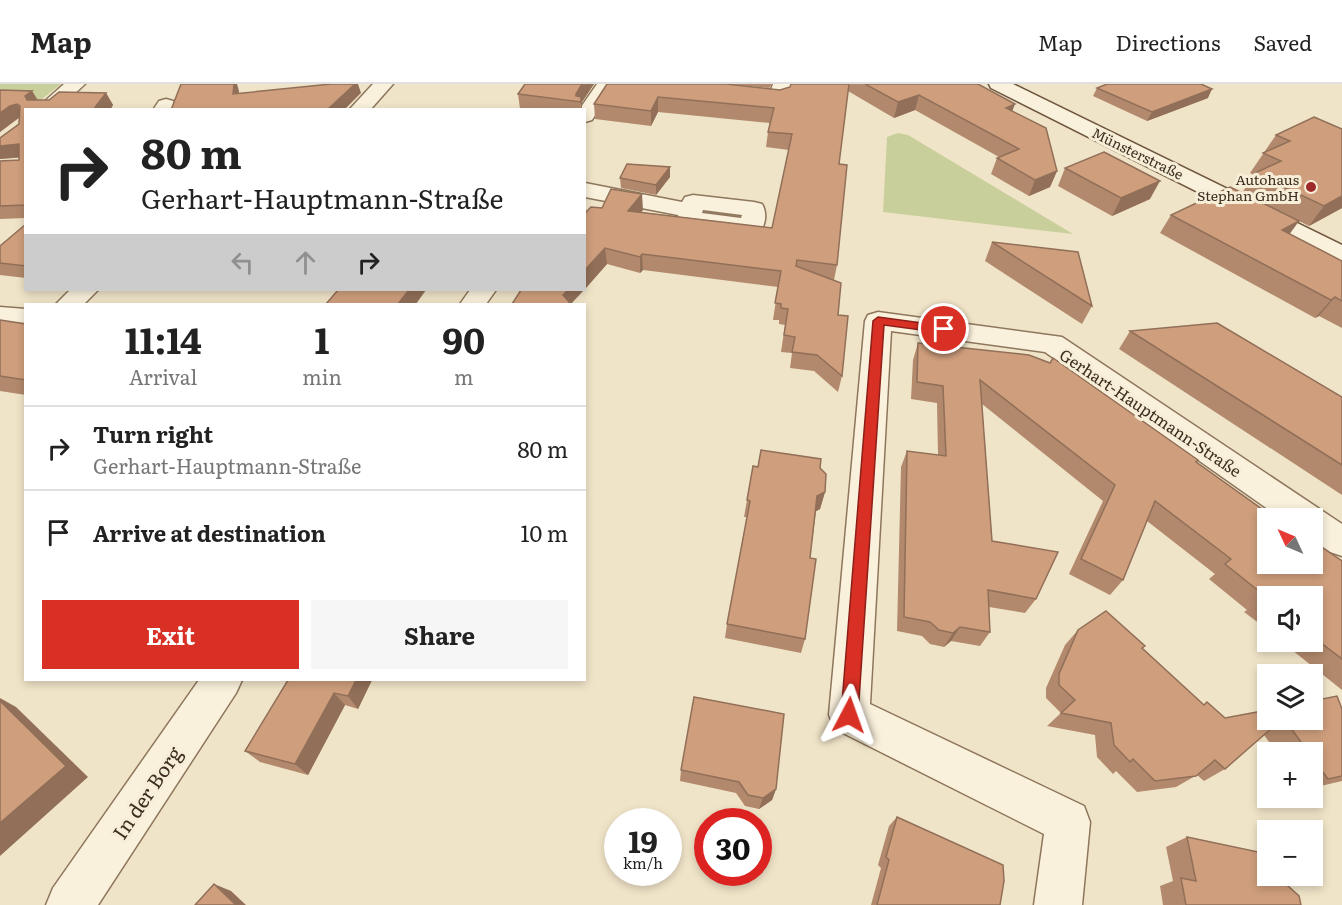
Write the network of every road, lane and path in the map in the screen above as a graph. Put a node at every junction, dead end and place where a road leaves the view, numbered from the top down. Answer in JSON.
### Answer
{"nodes":[{"id":1,"x":75,"y":84,"type":"edge"},
{"id":2,"x":384,"y":84,"type":"edge"},
{"id":3,"x":606,"y":84,"type":"edge"},
{"id":4,"x":711,"y":84,"type":"edge"},
{"id":5,"x":782,"y":84,"type":"edge"},
{"id":6,"x":998,"y":84,"type":"edge"},
{"id":7,"x":46,"y":108,"type":"edge"},
{"id":8,"x":360,"y":108,"type":"edge"},
{"id":9,"x":586,"y":114,"type":"edge"},
{"id":10,"x":586,"y":190,"type":"edge"},
{"id":11,"x":691,"y":210,"type":"dead end"},
{"id":12,"x":1342,"y":255,"type":"edge"},
{"id":13,"x":84,"y":291,"type":"edge"},
{"id":14,"x":70,"y":303,"type":"edge"},
{"id":15,"x":0,"y":316,"type":"edge"},
{"id":16,"x":24,"y":318,"type":"edge"},
{"id":17,"x":1292,"y":508,"type":"edge"},
{"id":18,"x":1323,"y":529,"type":"edge"},
{"id":19,"x":1342,"y":542,"type":"edge"},
{"id":20,"x":221,"y":681,"type":"edge"},
{"id":21,"x":70,"y":905,"type":"edge"},
{"id":22,"x":1058,"y":905,"type":"edge"}],
"edges":[{"from":1,"to":7,"type":"street"},
{"from":2,"to":8,"type":"street"},
{"from":3,"to":9,"type":"street"},
{"from":4,"to":5,"type":"street"},
{"from":6,"to":12,"type":"street","name":"Münsterstraße"},
{"from":10,"to":11,"type":"street"},
{"from":13,"to":14,"type":"street"},
{"from":15,"to":16,"type":"street"},
{"from":17,"to":22,"type":"street","name":"Gerhart-Hauptmann-Straße"},
{"from":18,"to":19,"type":"street"},
{"from":20,"to":21,"type":"street","name":"In der Borg"}]}
